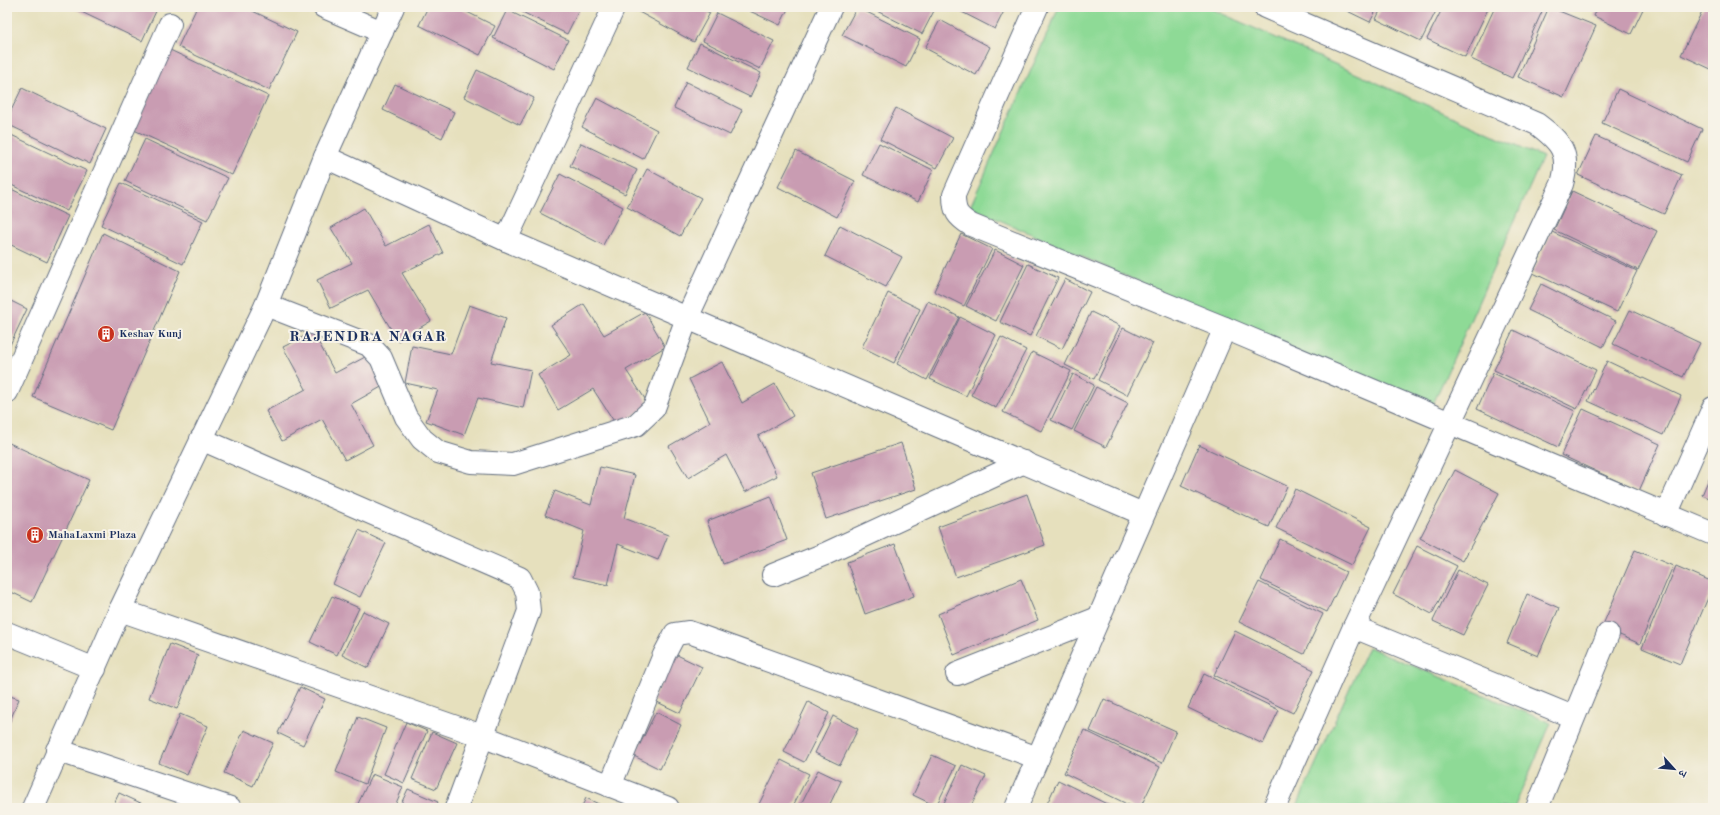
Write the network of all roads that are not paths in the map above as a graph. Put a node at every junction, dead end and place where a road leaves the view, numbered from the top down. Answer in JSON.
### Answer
{"nodes":[{"id":1,"x":324,"y":7,"type":"edge"},
{"id":2,"x":392,"y":7,"type":"edge"},
{"id":3,"x":614,"y":7,"type":"edge"},
{"id":4,"x":831,"y":7,"type":"edge"},
{"id":5,"x":1037,"y":7,"type":"edge"},
{"id":6,"x":1264,"y":7,"type":"edge"},
{"id":7,"x":170,"y":24,"type":"dead end"},
{"id":8,"x":382,"y":32,"type":"junction"},
{"id":9,"x":325,"y":157,"type":"junction"},
{"id":10,"x":506,"y":240,"type":"junction"},
{"id":11,"x":266,"y":305,"type":"junction"},
{"id":12,"x":687,"y":318,"type":"junction"},
{"id":13,"x":1225,"y":328,"type":"junction"},
{"id":14,"x":7,"y":392,"type":"edge"},
{"id":15,"x":1713,"y":408,"type":"edge"},
{"id":16,"x":1449,"y":424,"type":"junction"},
{"id":17,"x":201,"y":439,"type":"junction"},
{"id":18,"x":1024,"y":462,"type":"junction"},
{"id":19,"x":1143,"y":514,"type":"junction"},
{"id":20,"x":1666,"y":515,"type":"junction"},
{"id":21,"x":1713,"y":534,"type":"edge"},
{"id":22,"x":773,"y":574,"type":"dead end"},
{"id":23,"x":120,"y":610,"type":"junction"},
{"id":24,"x":1098,"y":618,"type":"junction"},
{"id":25,"x":1354,"y":627,"type":"junction"},
{"id":26,"x":7,"y":633,"type":"edge"},
{"id":27,"x":1608,"y":634,"type":"dead end"},
{"id":28,"x":95,"y":669,"type":"junction"},
{"id":29,"x":957,"y":674,"type":"dead end"},
{"id":30,"x":1573,"y":717,"type":"junction"},
{"id":31,"x":482,"y":736,"type":"junction"},
{"id":32,"x":57,"y":750,"type":"junction"},
{"id":33,"x":1038,"y":758,"type":"junction"},
{"id":34,"x":610,"y":786,"type":"junction"},
{"id":35,"x":33,"y":808,"type":"edge"},
{"id":36,"x":230,"y":808,"type":"edge"},
{"id":37,"x":456,"y":808,"type":"edge"},
{"id":38,"x":668,"y":808,"type":"edge"},
{"id":39,"x":1016,"y":808,"type":"edge"},
{"id":40,"x":1274,"y":808,"type":"edge"},
{"id":41,"x":1537,"y":808,"type":"edge"}],
"edges":[{"from":1,"to":8,"type":"street"},
{"from":2,"to":8,"type":"street"},
{"from":3,"to":10,"type":"street"},
{"from":4,"to":12,"type":"street"},
{"from":5,"to":13,"type":"street"},
{"from":6,"to":16,"type":"street"},
{"from":7,"to":14,"type":"street"},
{"from":8,"to":9,"type":"street"},
{"from":9,"to":10,"type":"street"},
{"from":9,"to":11,"type":"street"},
{"from":10,"to":12,"type":"street"},
{"from":11,"to":12,"type":"street"},
{"from":11,"to":17,"type":"street"},
{"from":12,"to":18,"type":"street"},
{"from":13,"to":16,"type":"street"},
{"from":13,"to":19,"type":"street"},
{"from":15,"to":20,"type":"street"},
{"from":16,"to":20,"type":"street"},
{"from":16,"to":25,"type":"street"},
{"from":17,"to":23,"type":"street"},
{"from":17,"to":31,"type":"street"},
{"from":18,"to":19,"type":"street"},
{"from":18,"to":22,"type":"street"},
{"from":19,"to":24,"type":"street"},
{"from":20,"to":21,"type":"street"},
{"from":23,"to":28,"type":"street"},
{"from":23,"to":31,"type":"street"},
{"from":24,"to":29,"type":"street"},
{"from":24,"to":33,"type":"street"},
{"from":25,"to":30,"type":"street"},
{"from":25,"to":40,"type":"street"},
{"from":26,"to":28,"type":"street"},
{"from":27,"to":30,"type":"street"},
{"from":28,"to":32,"type":"street"},
{"from":30,"to":41,"type":"street"},
{"from":31,"to":34,"type":"street"},
{"from":31,"to":37,"type":"street"},
{"from":32,"to":35,"type":"street"},
{"from":32,"to":36,"type":"street"},
{"from":33,"to":34,"type":"street"},
{"from":33,"to":39,"type":"street"},
{"from":34,"to":38,"type":"street"}]}
